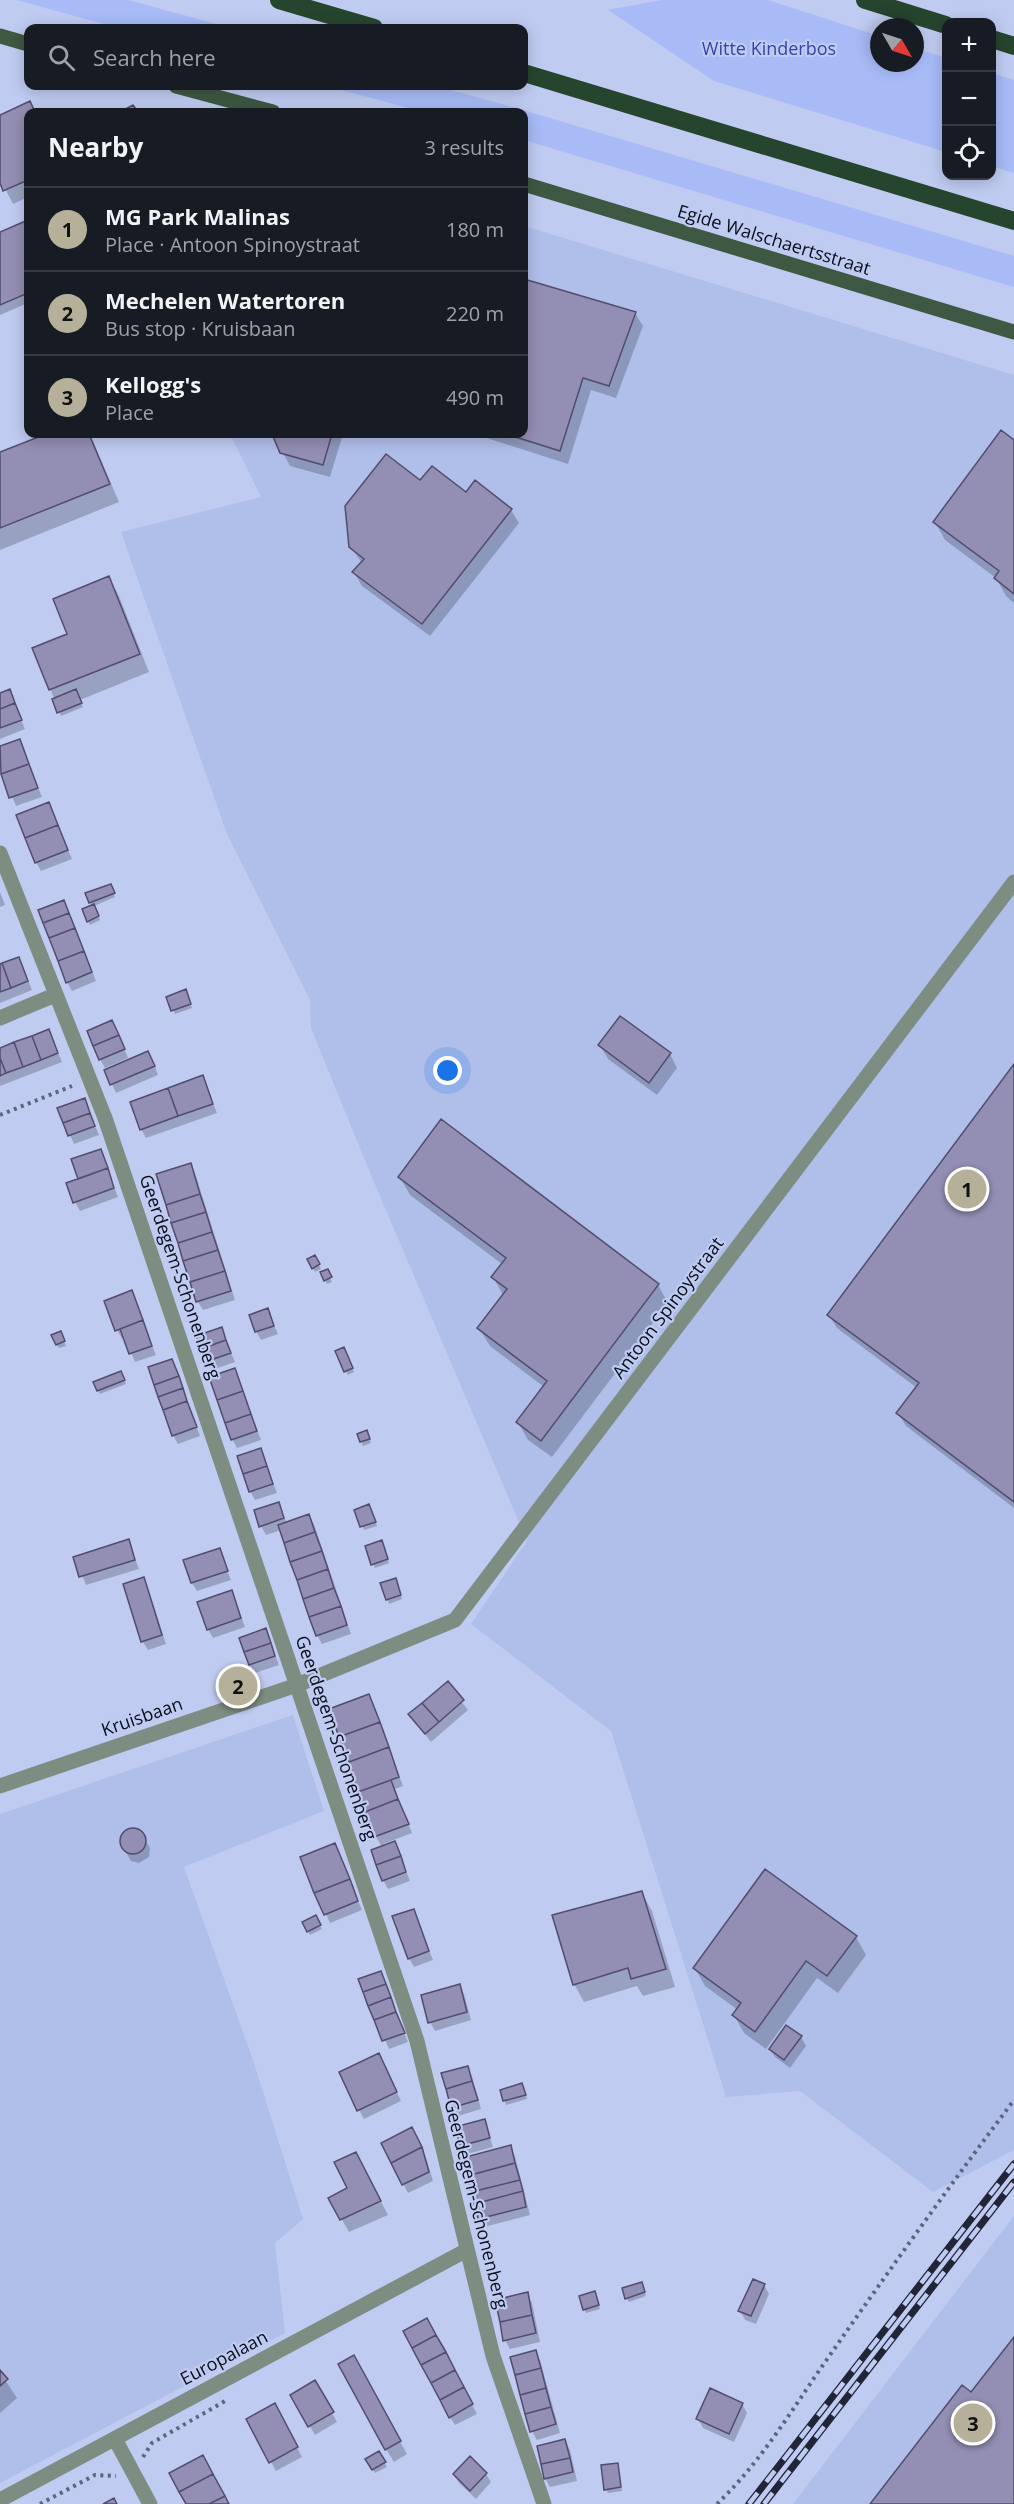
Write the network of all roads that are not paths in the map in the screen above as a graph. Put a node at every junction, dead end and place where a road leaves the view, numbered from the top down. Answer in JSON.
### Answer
{"nodes":[{"id":1,"x":279,"y":0,"type":"edge"},
{"id":2,"x":865,"y":0,"type":"edge"},
{"id":3,"x":360,"y":24,"type":"edge"},
{"id":4,"x":942,"y":24,"type":"edge"},
{"id":5,"x":0,"y":36,"type":"edge"},
{"id":6,"x":996,"y":40,"type":"edge"},
{"id":7,"x":24,"y":43,"type":"edge"},
{"id":8,"x":1014,"y":46,"type":"edge"},
{"id":9,"x":528,"y":75,"type":"edge"},
{"id":10,"x":191,"y":90,"type":"edge"},
{"id":11,"x":258,"y":108,"type":"edge"},
{"id":12,"x":528,"y":185,"type":"edge"},
{"id":13,"x":1014,"y":221,"type":"edge"},
{"id":14,"x":1014,"y":332,"type":"edge"},
{"id":15,"x":0,"y":853,"type":"edge"},
{"id":16,"x":1014,"y":882,"type":"edge"},
{"id":17,"x":55,"y":995,"type":"junction"},
{"id":18,"x":0,"y":1018,"type":"edge"},
{"id":19,"x":297,"y":1685,"type":"junction"},
{"id":20,"x":0,"y":1786,"type":"edge"},
{"id":21,"x":467,"y":2250,"type":"junction"},
{"id":22,"x":115,"y":2439,"type":"junction"},
{"id":23,"x":0,"y":2500,"type":"edge"},
{"id":24,"x":150,"y":2504,"type":"edge"},
{"id":25,"x":544,"y":2504,"type":"edge"}],
"edges":[{"from":1,"to":3,"type":"highway"},
{"from":2,"to":4,"type":"highway"},
{"from":5,"to":7,"type":"main road"},
{"from":6,"to":8,"type":"highway"},
{"from":9,"to":13,"type":"highway"},
{"from":10,"to":11,"type":"main road"},
{"from":12,"to":14,"type":"main road","name":"Egide Walschaertsstraat"},
{"from":15,"to":17,"type":"street","name":"Geerdegem-Schonenberg"},
{"from":16,"to":19,"type":"street","name":"Antoon Spinoystraat"},
{"from":17,"to":18,"type":"street"},
{"from":17,"to":19,"type":"street","name":"Geerdegem-Schonenberg"},
{"from":19,"to":20,"type":"street","name":"Kruisbaan"},
{"from":19,"to":21,"type":"street","name":"Geerdegem-Schonenberg"},
{"from":21,"to":22,"type":"street","name":"Europalaan"},
{"from":21,"to":25,"type":"street","name":"Geerdegem-Schonenberg"},
{"from":22,"to":23,"type":"street","name":"Europalaan"},
{"from":22,"to":24,"type":"street"}]}
